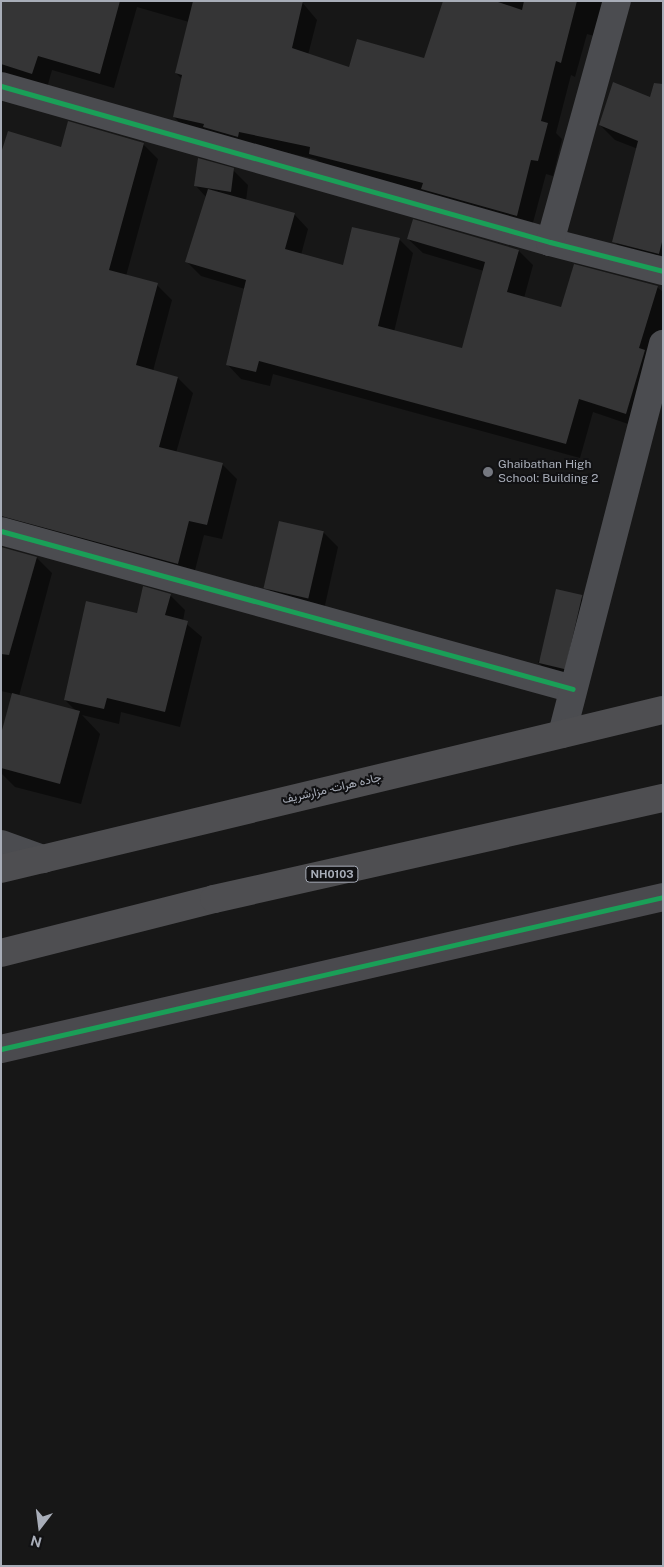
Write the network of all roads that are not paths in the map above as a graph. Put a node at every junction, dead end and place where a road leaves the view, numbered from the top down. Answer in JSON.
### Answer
{"nodes":[{"id":1,"x":617,"y":1,"type":"edge"},
{"id":2,"x":1,"y":86,"type":"edge"},
{"id":3,"x":550,"y":242,"type":"junction"},
{"id":4,"x":663,"y":270,"type":"edge"},
{"id":5,"x":663,"y":344,"type":"edge"},
{"id":6,"x":1,"y":531,"type":"edge"},
{"id":7,"x":573,"y":689,"type":"junction"},
{"id":8,"x":663,"y":710,"type":"edge"},
{"id":9,"x":562,"y":734,"type":"junction"},
{"id":10,"x":663,"y":798,"type":"edge"},
{"id":11,"x":1,"y":844,"type":"edge"},
{"id":12,"x":43,"y":859,"type":"junction"},
{"id":13,"x":1,"y":869,"type":"edge"},
{"id":14,"x":663,"y":897,"type":"edge"},
{"id":15,"x":1,"y":953,"type":"edge"},
{"id":16,"x":1,"y":1049,"type":"edge"}],
"edges":[{"from":1,"to":3,"type":"street"},
{"from":2,"to":3,"type":"street"},
{"from":3,"to":4,"type":"street"},
{"from":5,"to":7,"type":"street"},
{"from":6,"to":7,"type":"street"},
{"from":7,"to":9,"type":"street"},
{"from":8,"to":9,"type":"highway","name":"جاده هرات- مزارشریف"},
{"from":9,"to":12,"type":"highway","name":"جاده هرات- مزارشریف"},
{"from":10,"to":15,"type":"highway","number":"NH0103"},
{"from":11,"to":12,"type":"street"},
{"from":12,"to":13,"type":"highway","name":"جاده هرات- مزارشریف"},
{"from":14,"to":16,"type":"street"}]}
